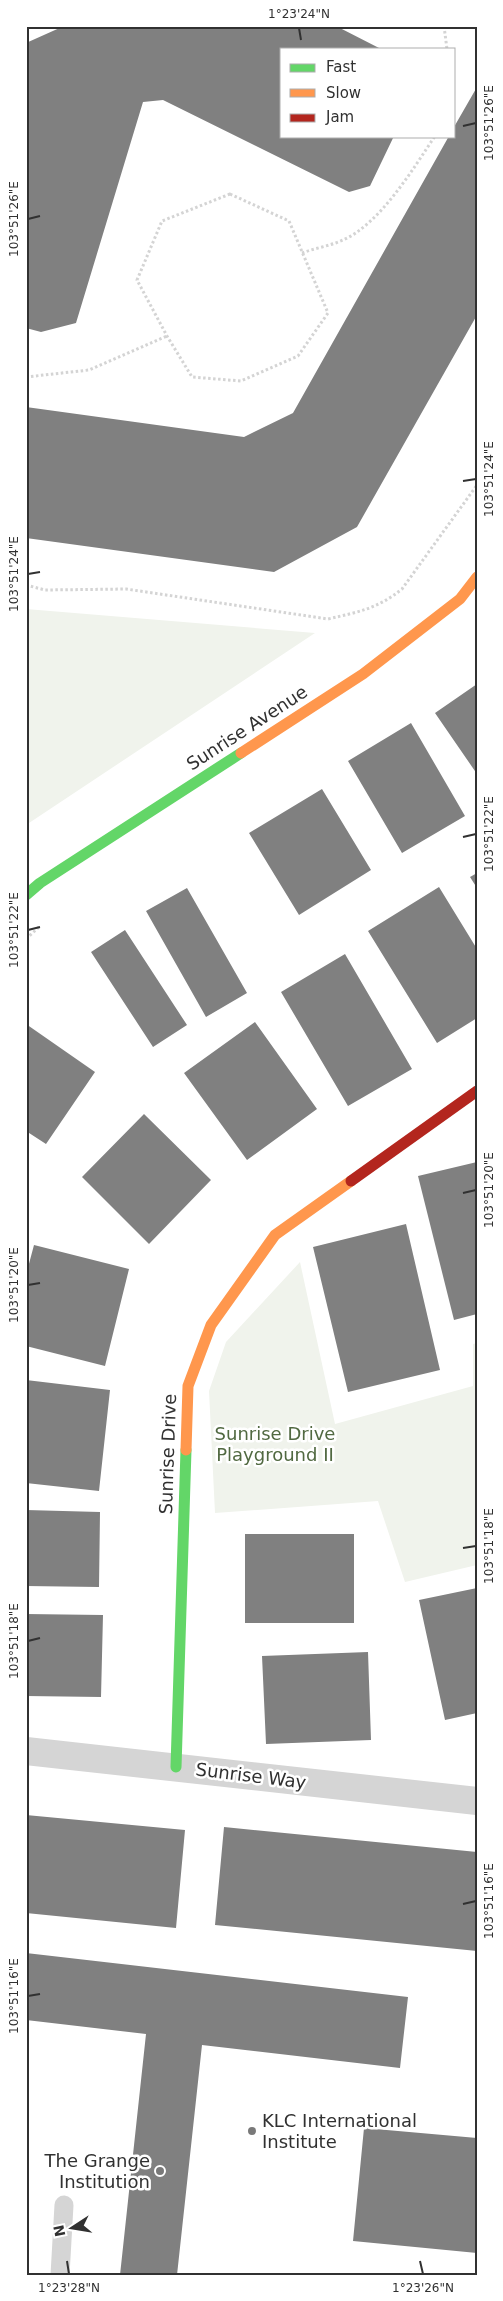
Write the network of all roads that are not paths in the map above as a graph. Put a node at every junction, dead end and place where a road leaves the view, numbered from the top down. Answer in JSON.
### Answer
{"nodes":[{"id":1,"x":477,"y":577,"type":"edge"},
{"id":2,"x":26,"y":895,"type":"edge"},
{"id":3,"x":477,"y":1091,"type":"edge"},
{"id":4,"x":26,"y":1751,"type":"edge"},
{"id":5,"x":176,"y":1767,"type":"junction"},
{"id":6,"x":477,"y":1801,"type":"edge"},
{"id":7,"x":64,"y":2205,"type":"dead end"},
{"id":8,"x":60,"y":2275,"type":"edge"}],
"edges":[{"from":1,"to":2,"type":"street","name":"Sunrise Avenue"},
{"from":3,"to":5,"type":"street","name":"Sunrise Drive"},
{"from":4,"to":5,"type":"street","name":"Sunrise Way"},
{"from":5,"to":6,"type":"street","name":"Sunrise Way"},
{"from":7,"to":8,"type":"lane"}]}
